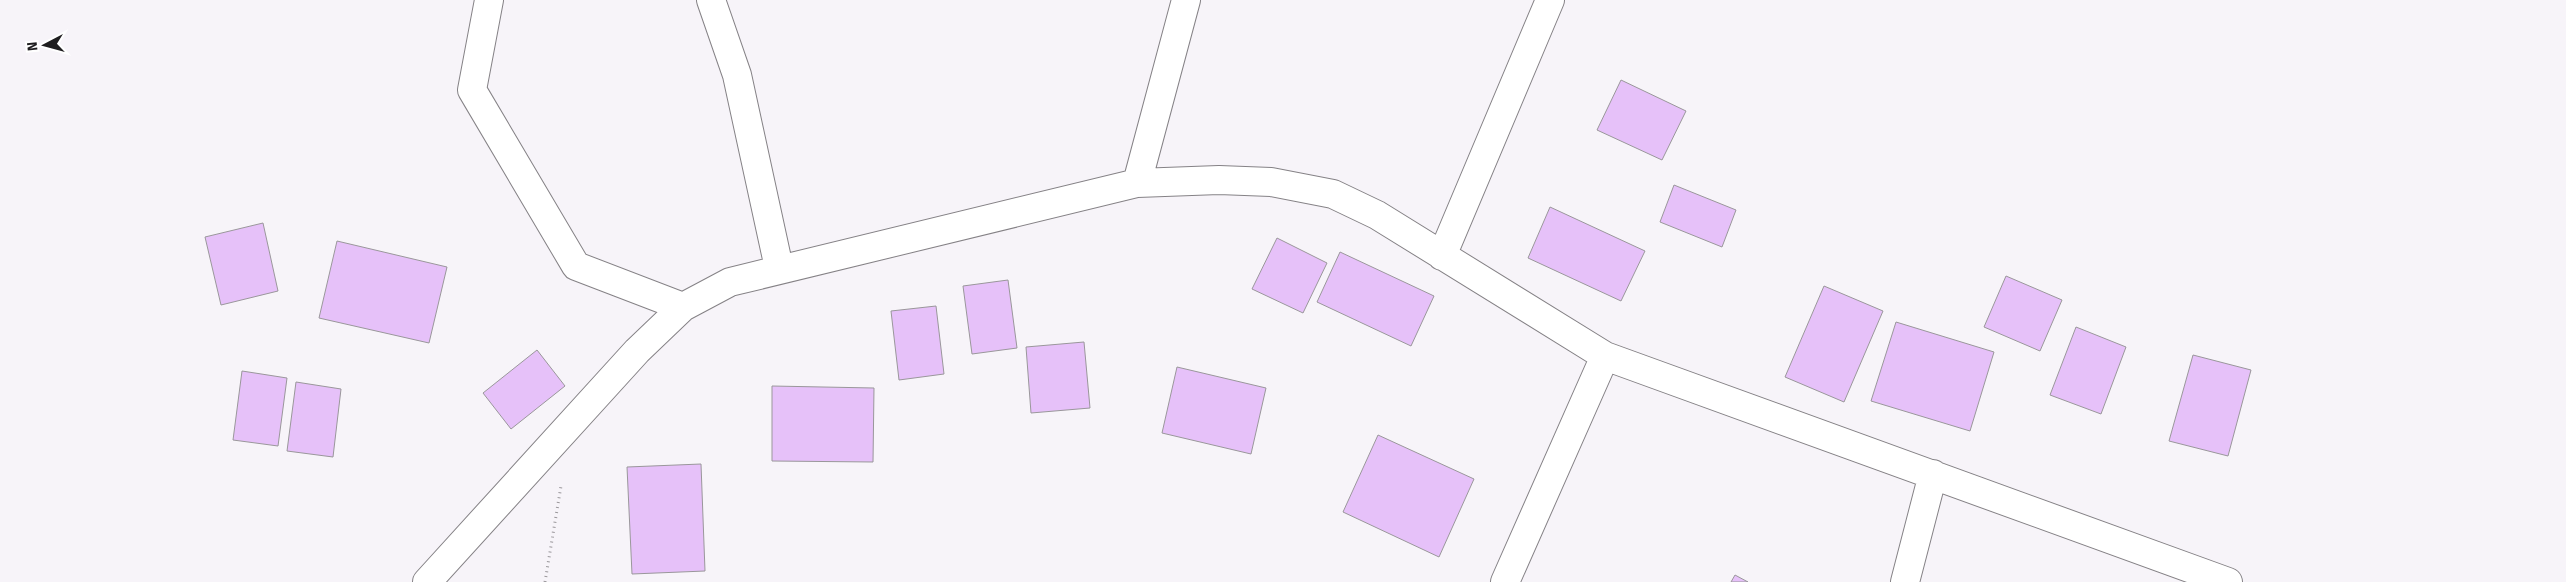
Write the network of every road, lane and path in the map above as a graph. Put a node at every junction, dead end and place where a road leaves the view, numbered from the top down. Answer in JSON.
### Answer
{"nodes":[{"id":1,"x":489,"y":0,"type":"edge"},
{"id":2,"x":712,"y":0,"type":"edge"},
{"id":3,"x":1186,"y":0,"type":"edge"},
{"id":4,"x":1550,"y":0,"type":"edge"},
{"id":5,"x":1137,"y":183,"type":"junction"},
{"id":6,"x":1442,"y":256,"type":"junction"},
{"id":7,"x":779,"y":268,"type":"junction"},
{"id":8,"x":684,"y":307,"type":"junction"},
{"id":9,"x":1605,"y":356,"type":"junction"},
{"id":10,"x":541,"y":456,"type":"junction"},
{"id":11,"x":1933,"y":474,"type":"junction"},
{"id":12,"x":427,"y":582,"type":"edge"},
{"id":13,"x":545,"y":582,"type":"edge"},
{"id":14,"x":1505,"y":582,"type":"edge"},
{"id":15,"x":1905,"y":582,"type":"edge"},
{"id":16,"x":2228,"y":582,"type":"edge"}],
"edges":[{"from":1,"to":8,"type":"street"},
{"from":2,"to":7,"type":"street"},
{"from":3,"to":5,"type":"street"},
{"from":4,"to":6,"type":"street"},
{"from":5,"to":6,"type":"street"},
{"from":5,"to":7,"type":"street"},
{"from":6,"to":9,"type":"street"},
{"from":7,"to":8,"type":"street"},
{"from":8,"to":10,"type":"street"},
{"from":9,"to":11,"type":"street"},
{"from":9,"to":14,"type":"street"},
{"from":10,"to":12,"type":"street"},
{"from":10,"to":13,"type":"path"},
{"from":11,"to":15,"type":"street"},
{"from":11,"to":16,"type":"street"}]}
